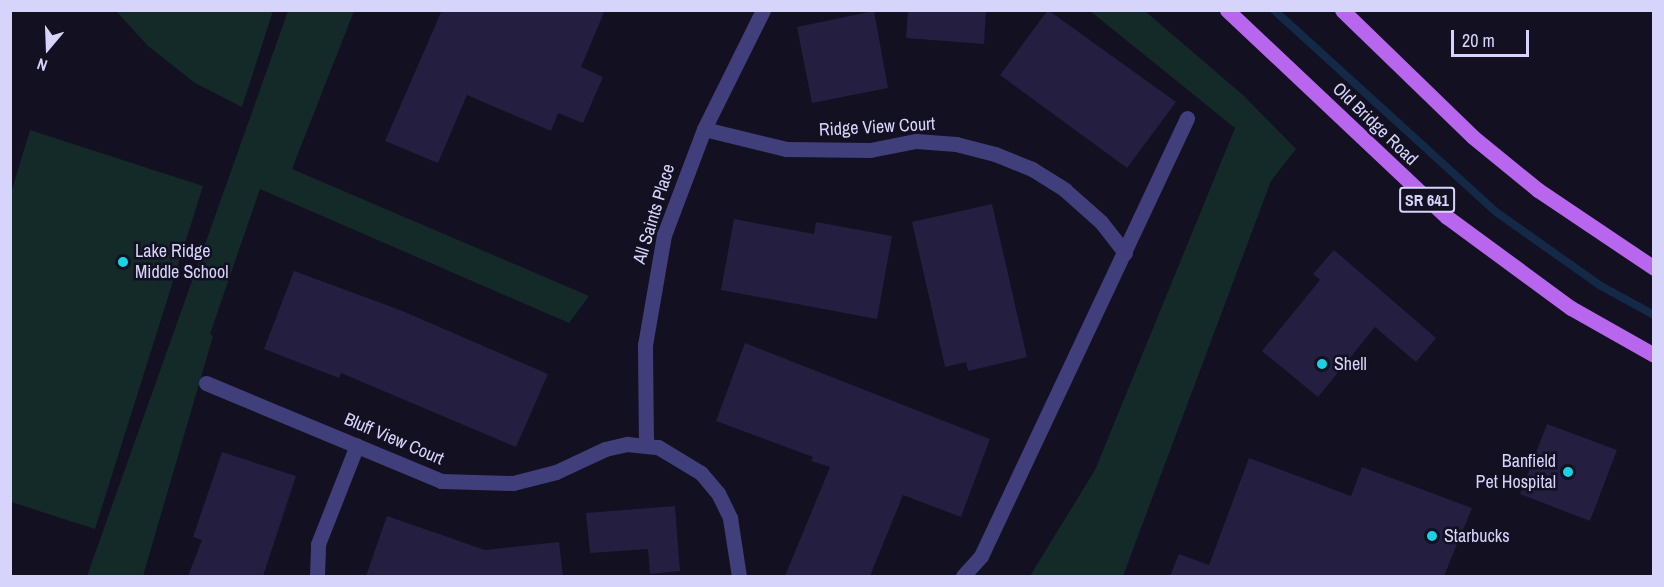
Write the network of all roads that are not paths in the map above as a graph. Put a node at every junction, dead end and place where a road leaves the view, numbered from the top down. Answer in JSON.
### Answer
{"nodes":[{"id":1,"x":763,"y":10,"type":"edge"},
{"id":2,"x":1227,"y":10,"type":"edge"},
{"id":3,"x":1342,"y":10,"type":"edge"},
{"id":4,"x":1187,"y":118,"type":"dead end"},
{"id":5,"x":704,"y":129,"type":"junction"},
{"id":6,"x":1125,"y":253,"type":"junction"},
{"id":7,"x":1653,"y":268,"type":"edge"},
{"id":8,"x":1653,"y":355,"type":"edge"},
{"id":9,"x":206,"y":382,"type":"dead end"},
{"id":10,"x":646,"y":444,"type":"junction"},
{"id":11,"x":357,"y":445,"type":"junction"},
{"id":12,"x":317,"y":576,"type":"edge"},
{"id":13,"x":739,"y":576,"type":"edge"},
{"id":14,"x":963,"y":576,"type":"edge"}],
"edges":[{"from":1,"to":5,"type":"street","name":"All Saints Place"},
{"from":2,"to":8,"type":"main road","name":"Old Bridge Road","number":"SR 641"},
{"from":3,"to":7,"type":"main road"},
{"from":4,"to":6,"type":"street"},
{"from":5,"to":6,"type":"street","name":"Ridge View Court"},
{"from":5,"to":10,"type":"street","name":"All Saints Place"},
{"from":6,"to":14,"type":"street"},
{"from":9,"to":11,"type":"street","name":"Bluff View Court"},
{"from":10,"to":11,"type":"street","name":"Bluff View Court"},
{"from":10,"to":13,"type":"street","name":"Bluff View Court"},
{"from":11,"to":12,"type":"street"}]}
